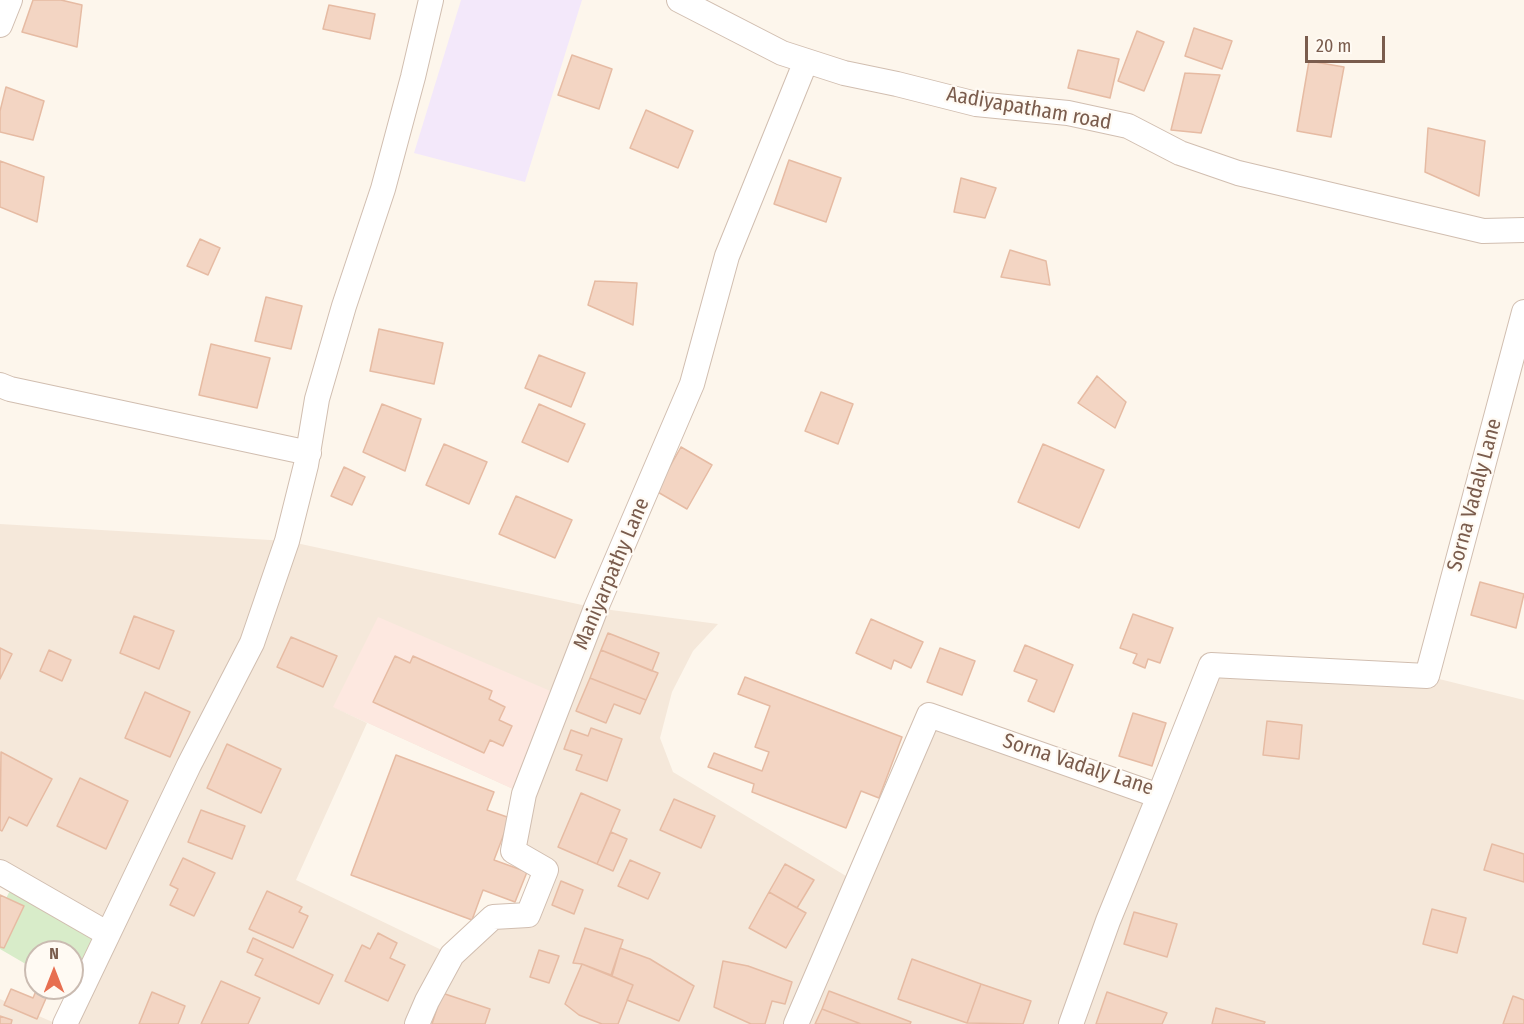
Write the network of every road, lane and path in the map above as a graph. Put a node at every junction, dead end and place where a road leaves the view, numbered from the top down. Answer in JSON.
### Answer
{"nodes":[{"id":1,"x":10,"y":0,"type":"edge"},
{"id":2,"x":431,"y":0,"type":"edge"},
{"id":3,"x":680,"y":0,"type":"edge"},
{"id":4,"x":0,"y":25,"type":"edge"},
{"id":5,"x":806,"y":61,"type":"junction"},
{"id":6,"x":1524,"y":230,"type":"edge"},
{"id":7,"x":1524,"y":312,"type":"edge"},
{"id":8,"x":0,"y":385,"type":"edge"},
{"id":9,"x":309,"y":453,"type":"junction"},
{"id":10,"x":1159,"y":796,"type":"junction"},
{"id":11,"x":0,"y":872,"type":"edge"},
{"id":12,"x":108,"y":934,"type":"junction"},
{"id":13,"x":65,"y":1024,"type":"edge"},
{"id":14,"x":417,"y":1024,"type":"edge"},
{"id":15,"x":796,"y":1024,"type":"edge"},
{"id":16,"x":1071,"y":1024,"type":"edge"}],
"edges":[{"from":1,"to":4,"type":"street"},
{"from":2,"to":9,"type":"street"},
{"from":3,"to":5,"type":"street","name":"Aadiyapatham road"},
{"from":5,"to":6,"type":"street","name":"Aadiyapatham road"},
{"from":5,"to":14,"type":"street","name":"Maniyarpathy Lane"},
{"from":7,"to":10,"type":"street","name":"Sorna Vadaly Lane"},
{"from":8,"to":9,"type":"street"},
{"from":9,"to":12,"type":"street"},
{"from":10,"to":15,"type":"street","name":"Sorna Vadaly Lane"},
{"from":10,"to":16,"type":"street"},
{"from":11,"to":12,"type":"street"},
{"from":12,"to":13,"type":"street"}]}
